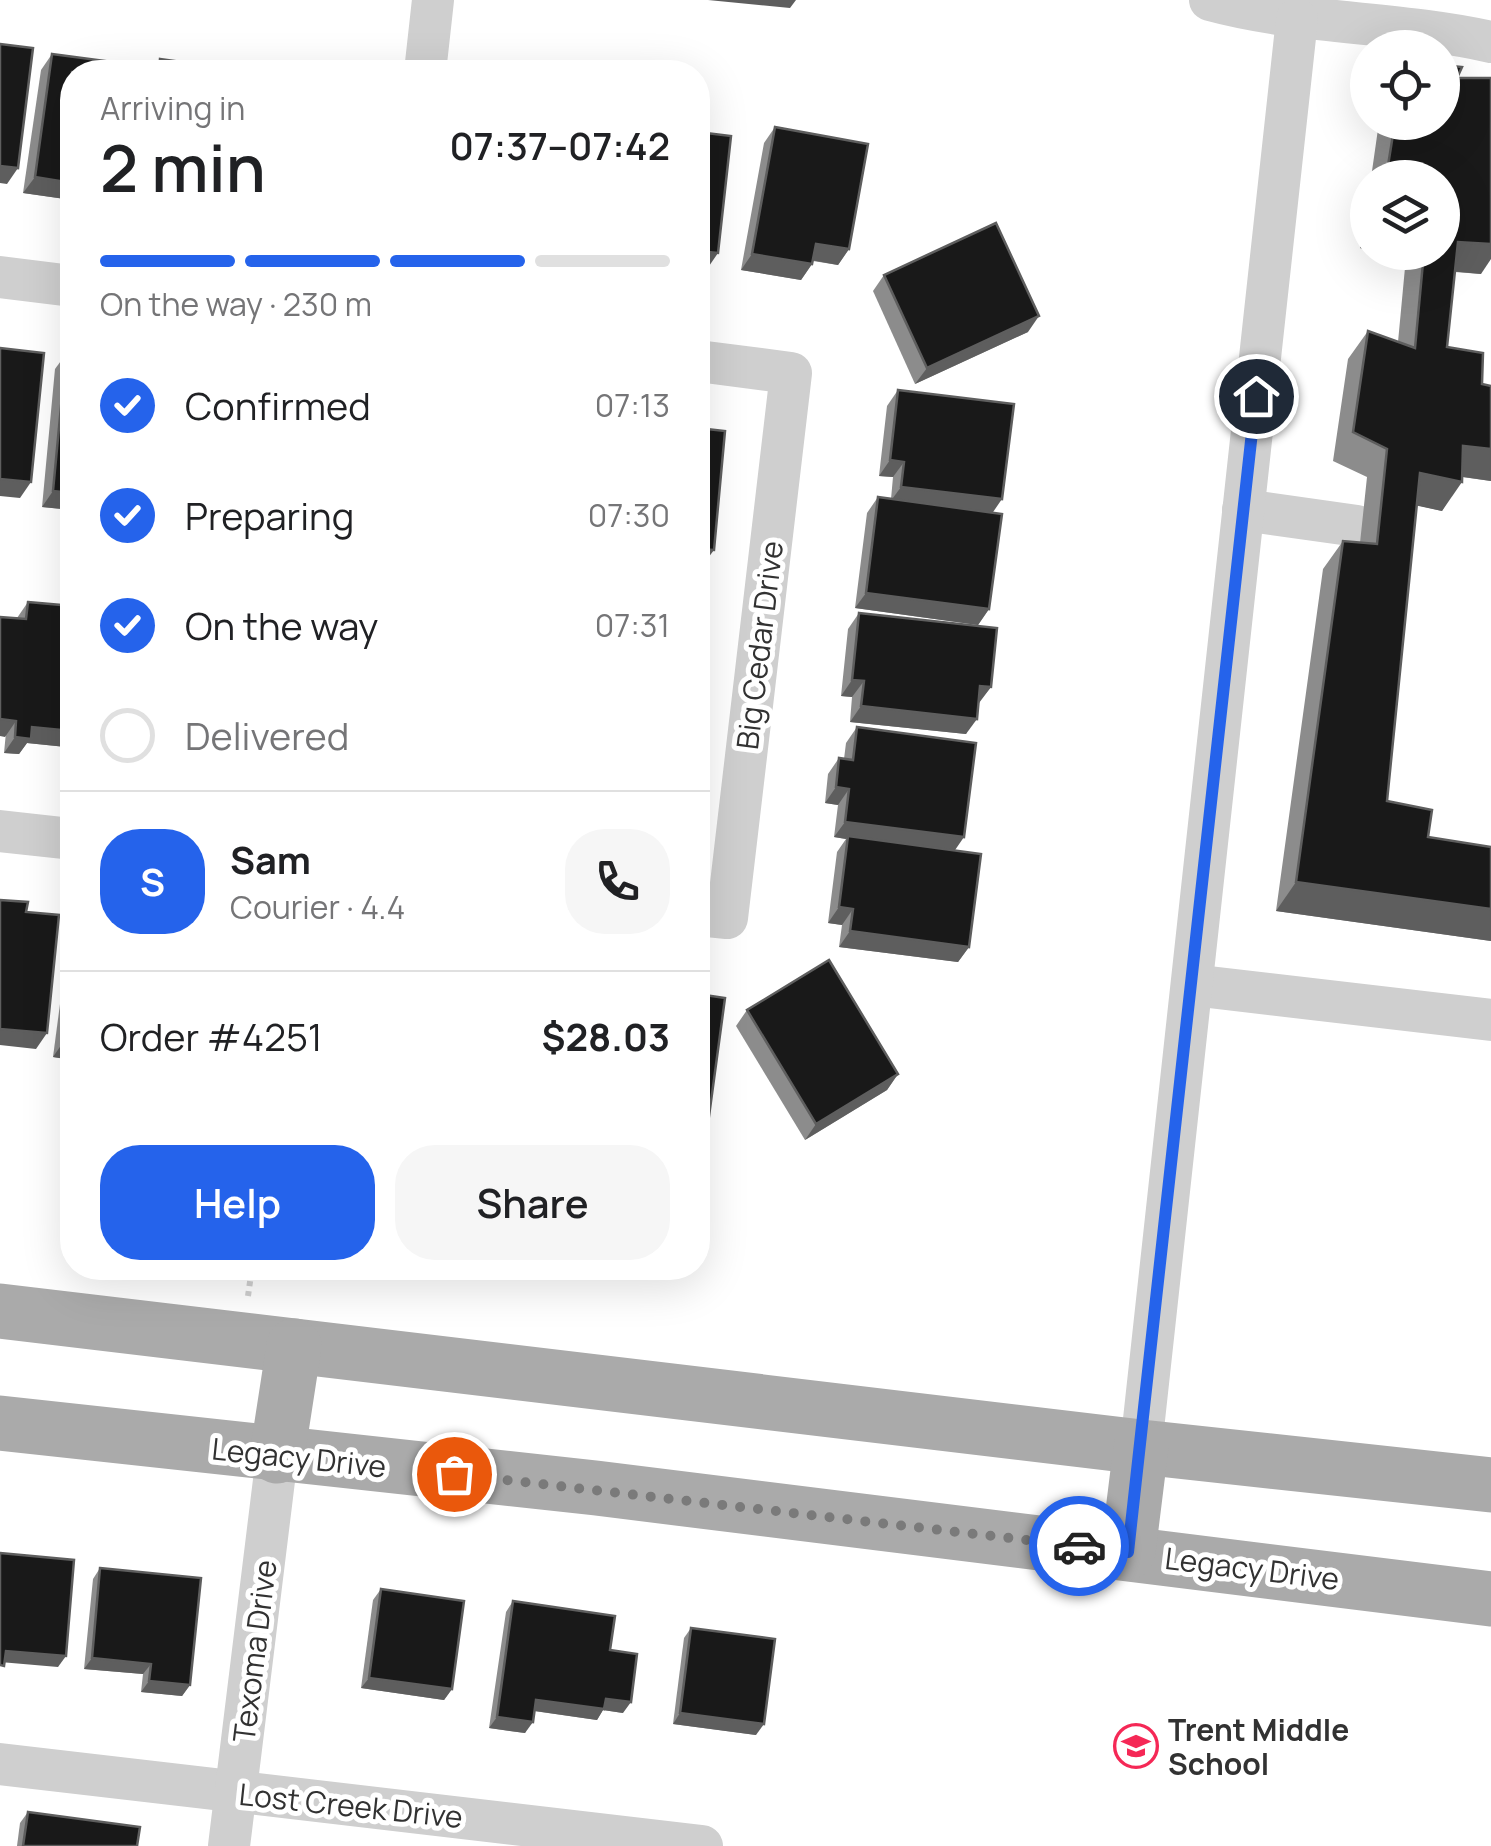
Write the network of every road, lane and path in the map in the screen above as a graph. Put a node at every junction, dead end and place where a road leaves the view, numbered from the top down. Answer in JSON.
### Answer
{"nodes":[{"id":1,"x":434,"y":0,"type":"edge"},
{"id":2,"x":1210,"y":0,"type":"edge"},
{"id":3,"x":1297,"y":19,"type":"junction"},
{"id":4,"x":1491,"y":42,"type":"edge"},
{"id":5,"x":426,"y":60,"type":"edge"},
{"id":6,"x":0,"y":277,"type":"edge"},
{"id":7,"x":60,"y":284,"type":"edge"},
{"id":8,"x":710,"y":363,"type":"edge"},
{"id":9,"x":1243,"y":510,"type":"junction"},
{"id":10,"x":1358,"y":526,"type":"dead end"},
{"id":11,"x":0,"y":831,"type":"edge"},
{"id":12,"x":60,"y":838,"type":"edge"},
{"id":13,"x":712,"y":916,"type":"edge"},
{"id":14,"x":1192,"y":985,"type":"junction"},
{"id":15,"x":1491,"y":1020,"type":"edge"},
{"id":16,"x":250,"y":1280,"type":"edge"},
{"id":17,"x":246,"y":1308,"type":"dead end"},
{"id":18,"x":0,"y":1311,"type":"edge"},
{"id":19,"x":294,"y":1346,"type":"junction"},
{"id":20,"x":0,"y":1423,"type":"edge"},
{"id":21,"x":1141,"y":1447,"type":"junction"},
{"id":22,"x":277,"y":1456,"type":"junction"},
{"id":23,"x":1491,"y":1486,"type":"edge"},
{"id":24,"x":1128,"y":1552,"type":"junction"},
{"id":25,"x":1491,"y":1599,"type":"edge"},
{"id":26,"x":0,"y":1764,"type":"edge"},
{"id":27,"x":236,"y":1792,"type":"junction"},
{"id":28,"x":229,"y":1846,"type":"edge"},
{"id":29,"x":702,"y":1846,"type":"edge"}],
"edges":[{"from":1,"to":5,"type":"street"},
{"from":2,"to":3,"type":"street"},
{"from":3,"to":4,"type":"street"},
{"from":3,"to":9,"type":"street"},
{"from":6,"to":7,"type":"street"},
{"from":8,"to":13,"type":"street","name":"Big Cedar Drive"},
{"from":9,"to":10,"type":"street"},
{"from":9,"to":14,"type":"street"},
{"from":11,"to":12,"type":"street"},
{"from":14,"to":15,"type":"street"},
{"from":14,"to":21,"type":"street"},
{"from":16,"to":17,"type":"path"},
{"from":18,"to":19,"type":"main road"},
{"from":19,"to":21,"type":"main road"},
{"from":19,"to":22,"type":"main road"},
{"from":20,"to":22,"type":"main road","name":"Legacy Drive"},
{"from":21,"to":23,"type":"main road"},
{"from":21,"to":24,"type":"main road"},
{"from":22,"to":24,"type":"main road","name":"Legacy Drive"},
{"from":22,"to":27,"type":"street","name":"Texoma Drive"},
{"from":24,"to":25,"type":"main road","name":"Legacy Drive"},
{"from":26,"to":27,"type":"street","name":"Lost Creek Drive"},
{"from":27,"to":28,"type":"street","name":"Texoma Drive"},
{"from":27,"to":29,"type":"street","name":"Lost Creek Drive"}]}
